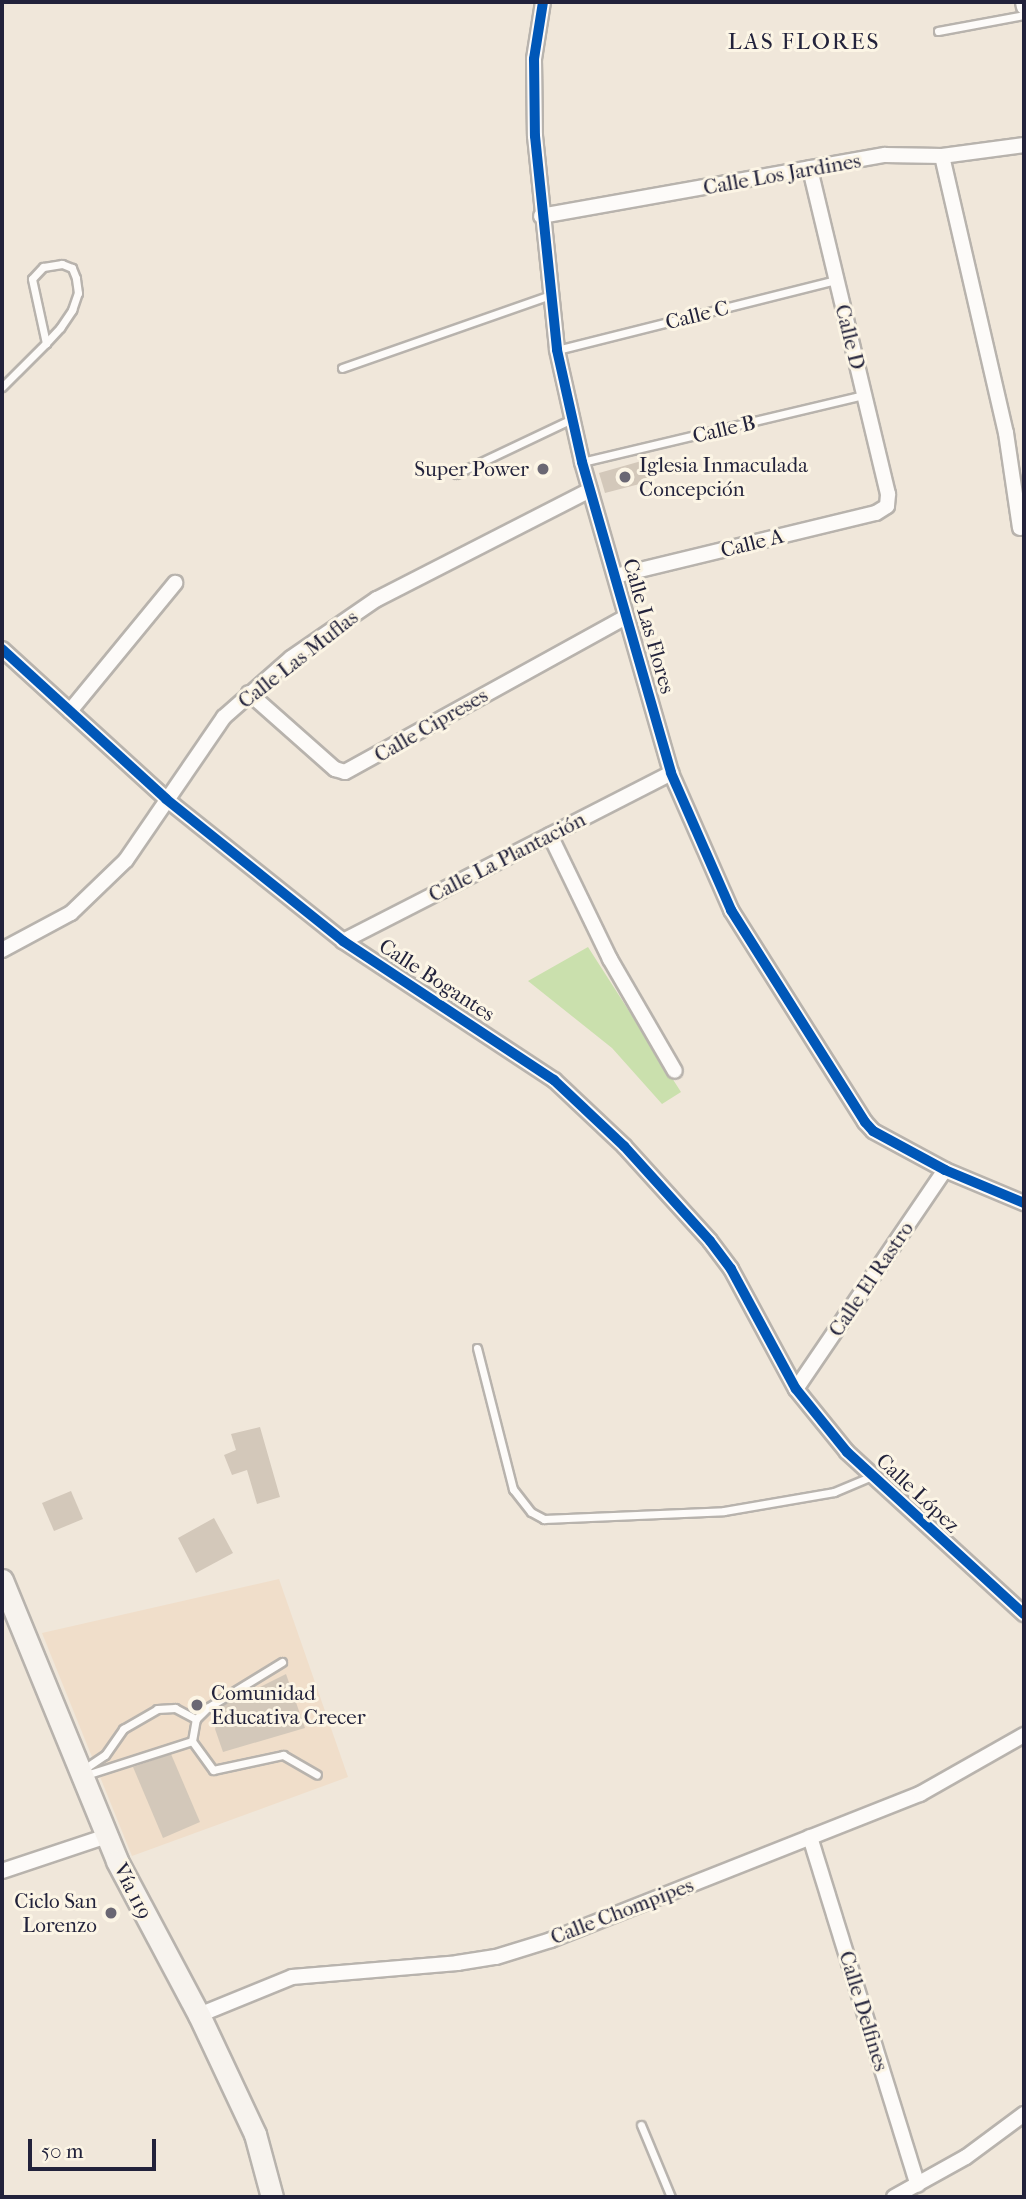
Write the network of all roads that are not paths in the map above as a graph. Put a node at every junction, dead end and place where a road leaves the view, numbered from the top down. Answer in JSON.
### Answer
{"nodes":[{"id":1,"x":543,"y":2,"type":"edge"},
{"id":2,"x":1023,"y":2,"type":"edge"},
{"id":3,"x":1024,"y":7,"type":"edge"},
{"id":4,"x":1024,"y":15,"type":"edge"},
{"id":5,"x":938,"y":31,"type":"dead end"},
{"id":6,"x":1024,"y":145,"type":"edge"},
{"id":7,"x":942,"y":156,"type":"junction"},
{"id":8,"x":810,"y":168,"type":"junction"},
{"id":9,"x":541,"y":216,"type":"junction"},
{"id":10,"x":836,"y":281,"type":"junction"},
{"id":11,"x":550,"y":295,"type":"junction"},
{"id":12,"x":46,"y":343,"type":"junction"},
{"id":13,"x":557,"y":350,"type":"junction"},
{"id":14,"x":342,"y":368,"type":"dead end"},
{"id":15,"x":2,"y":387,"type":"edge"},
{"id":16,"x":865,"y":395,"type":"junction"},
{"id":17,"x":572,"y":419,"type":"junction"},
{"id":18,"x":582,"y":462,"type":"junction"},
{"id":19,"x":456,"y":474,"type":"dead end"},
{"id":20,"x":590,"y":490,"type":"junction"},
{"id":21,"x":887,"y":506,"type":"joint"},
{"id":22,"x":1020,"y":528,"type":"dead end"},
{"id":23,"x":615,"y":576,"type":"junction"},
{"id":24,"x":175,"y":583,"type":"dead end"},
{"id":25,"x":626,"y":617,"type":"junction"},
{"id":26,"x":2,"y":649,"type":"edge"},
{"id":27,"x":249,"y":693,"type":"junction"},
{"id":28,"x":70,"y":711,"type":"junction"},
{"id":29,"x":671,"y":774,"type":"junction"},
{"id":30,"x":166,"y":799,"type":"junction"},
{"id":31,"x":550,"y":835,"type":"junction"},
{"id":32,"x":343,"y":941,"type":"junction"},
{"id":33,"x":2,"y":950,"type":"edge"},
{"id":34,"x":675,"y":1071,"type":"dead end"},
{"id":35,"x":945,"y":1170,"type":"junction"},
{"id":36,"x":1024,"y":1203,"type":"edge"},
{"id":37,"x":477,"y":1348,"type":"dead end"},
{"id":38,"x":796,"y":1389,"type":"junction"},
{"id":39,"x":872,"y":1476,"type":"junction"},
{"id":40,"x":2,"y":1580,"type":"edge"},
{"id":41,"x":1024,"y":1614,"type":"edge"},
{"id":42,"x":282,"y":1662,"type":"dead end"},
{"id":43,"x":196,"y":1719,"type":"junction"},
{"id":44,"x":1024,"y":1735,"type":"edge"},
{"id":45,"x":192,"y":1741,"type":"junction"},
{"id":46,"x":82,"y":1774,"type":"junction"},
{"id":47,"x":317,"y":1775,"type":"dead end"},
{"id":48,"x":107,"y":1836,"type":"junction"},
{"id":49,"x":810,"y":1837,"type":"junction"},
{"id":50,"x":2,"y":1871,"type":"edge"},
{"id":51,"x":199,"y":2015,"type":"junction"},
{"id":52,"x":1024,"y":2115,"type":"edge"},
{"id":53,"x":641,"y":2124,"type":"dead end"},
{"id":54,"x":918,"y":2185,"type":"junction"},
{"id":55,"x":272,"y":2197,"type":"edge"},
{"id":56,"x":671,"y":2197,"type":"edge"},
{"id":57,"x":894,"y":2197,"type":"edge"}],
"edges":[{"from":1,"to":9,"type":"street","name":"Calle Las Flores"},
{"from":2,"to":3,"type":"street"},
{"from":4,"to":5,"type":"lane"},
{"from":6,"to":7,"type":"street","name":"Calle Los Jardines"},
{"from":7,"to":8,"type":"street","name":"Calle Los Jardines"},
{"from":7,"to":22,"type":"street"},
{"from":8,"to":9,"type":"street","name":"Calle Los Jardines"},
{"from":8,"to":10,"type":"street","name":"Calle D"},
{"from":9,"to":11,"type":"street","name":"Calle Las Flores"},
{"from":10,"to":13,"type":"lane","name":"Calle C"},
{"from":10,"to":16,"type":"street","name":"Calle D"},
{"from":11,"to":13,"type":"street","name":"Calle Las Flores"},
{"from":11,"to":14,"type":"lane"},
{"from":12,"to":12,"type":"lane"},
{"from":12,"to":15,"type":"lane"},
{"from":13,"to":17,"type":"street","name":"Calle Las Flores"},
{"from":16,"to":18,"type":"lane","name":"Calle B"},
{"from":16,"to":21,"type":"street","name":"Calle D"},
{"from":17,"to":18,"type":"street","name":"Calle Las Flores"},
{"from":17,"to":19,"type":"lane"},
{"from":18,"to":20,"type":"street","name":"Calle Las Flores"},
{"from":20,"to":23,"type":"street","name":"Calle Las Flores"},
{"from":20,"to":27,"type":"street","name":"Calle Las Muflas"},
{"from":21,"to":23,"type":"street","name":"Calle A"},
{"from":23,"to":25,"type":"street","name":"Calle Las Flores"},
{"from":24,"to":28,"type":"street"},
{"from":25,"to":27,"type":"street","name":"Calle Cipreses"},
{"from":25,"to":29,"type":"street","name":"Calle Las Flores"},
{"from":26,"to":28,"type":"street","name":"Calle Bogantes"},
{"from":27,"to":30,"type":"street","name":"Calle Las Muflas"},
{"from":28,"to":30,"type":"street","name":"Calle Bogantes"},
{"from":29,"to":31,"type":"street","name":"Calle La Plantación"},
{"from":29,"to":35,"type":"street","name":"Calle Las Flores"},
{"from":30,"to":32,"type":"street","name":"Calle Bogantes"},
{"from":30,"to":33,"type":"street","name":"Calle Las Muflas"},
{"from":31,"to":32,"type":"street","name":"Calle La Plantación"},
{"from":31,"to":34,"type":"street"},
{"from":32,"to":38,"type":"street","name":"Calle Bogantes"},
{"from":35,"to":36,"type":"street","name":"Calle Las Flores"},
{"from":35,"to":38,"type":"street","name":"Calle El Rastro"},
{"from":37,"to":39,"type":"lane"},
{"from":38,"to":39,"type":"street","name":"Calle López"},
{"from":39,"to":41,"type":"street","name":"Calle López"},
{"from":40,"to":46,"type":"main road","name":"Vía 119"},
{"from":42,"to":43,"type":"lane"},
{"from":43,"to":45,"type":"lane"},
{"from":43,"to":46,"type":"lane"},
{"from":44,"to":49,"type":"street","name":"Calle Chompipes"},
{"from":45,"to":46,"type":"lane"},
{"from":45,"to":47,"type":"lane"},
{"from":46,"to":48,"type":"main road","name":"Vía 119"},
{"from":48,"to":50,"type":"street"},
{"from":48,"to":51,"type":"main road","name":"Vía 119"},
{"from":49,"to":51,"type":"street","name":"Calle Chompipes"},
{"from":49,"to":54,"type":"street","name":"Calle Delfines"},
{"from":51,"to":55,"type":"main road","name":"Vía 119"},
{"from":52,"to":54,"type":"street"},
{"from":53,"to":56,"type":"lane"},
{"from":54,"to":57,"type":"street"}]}
